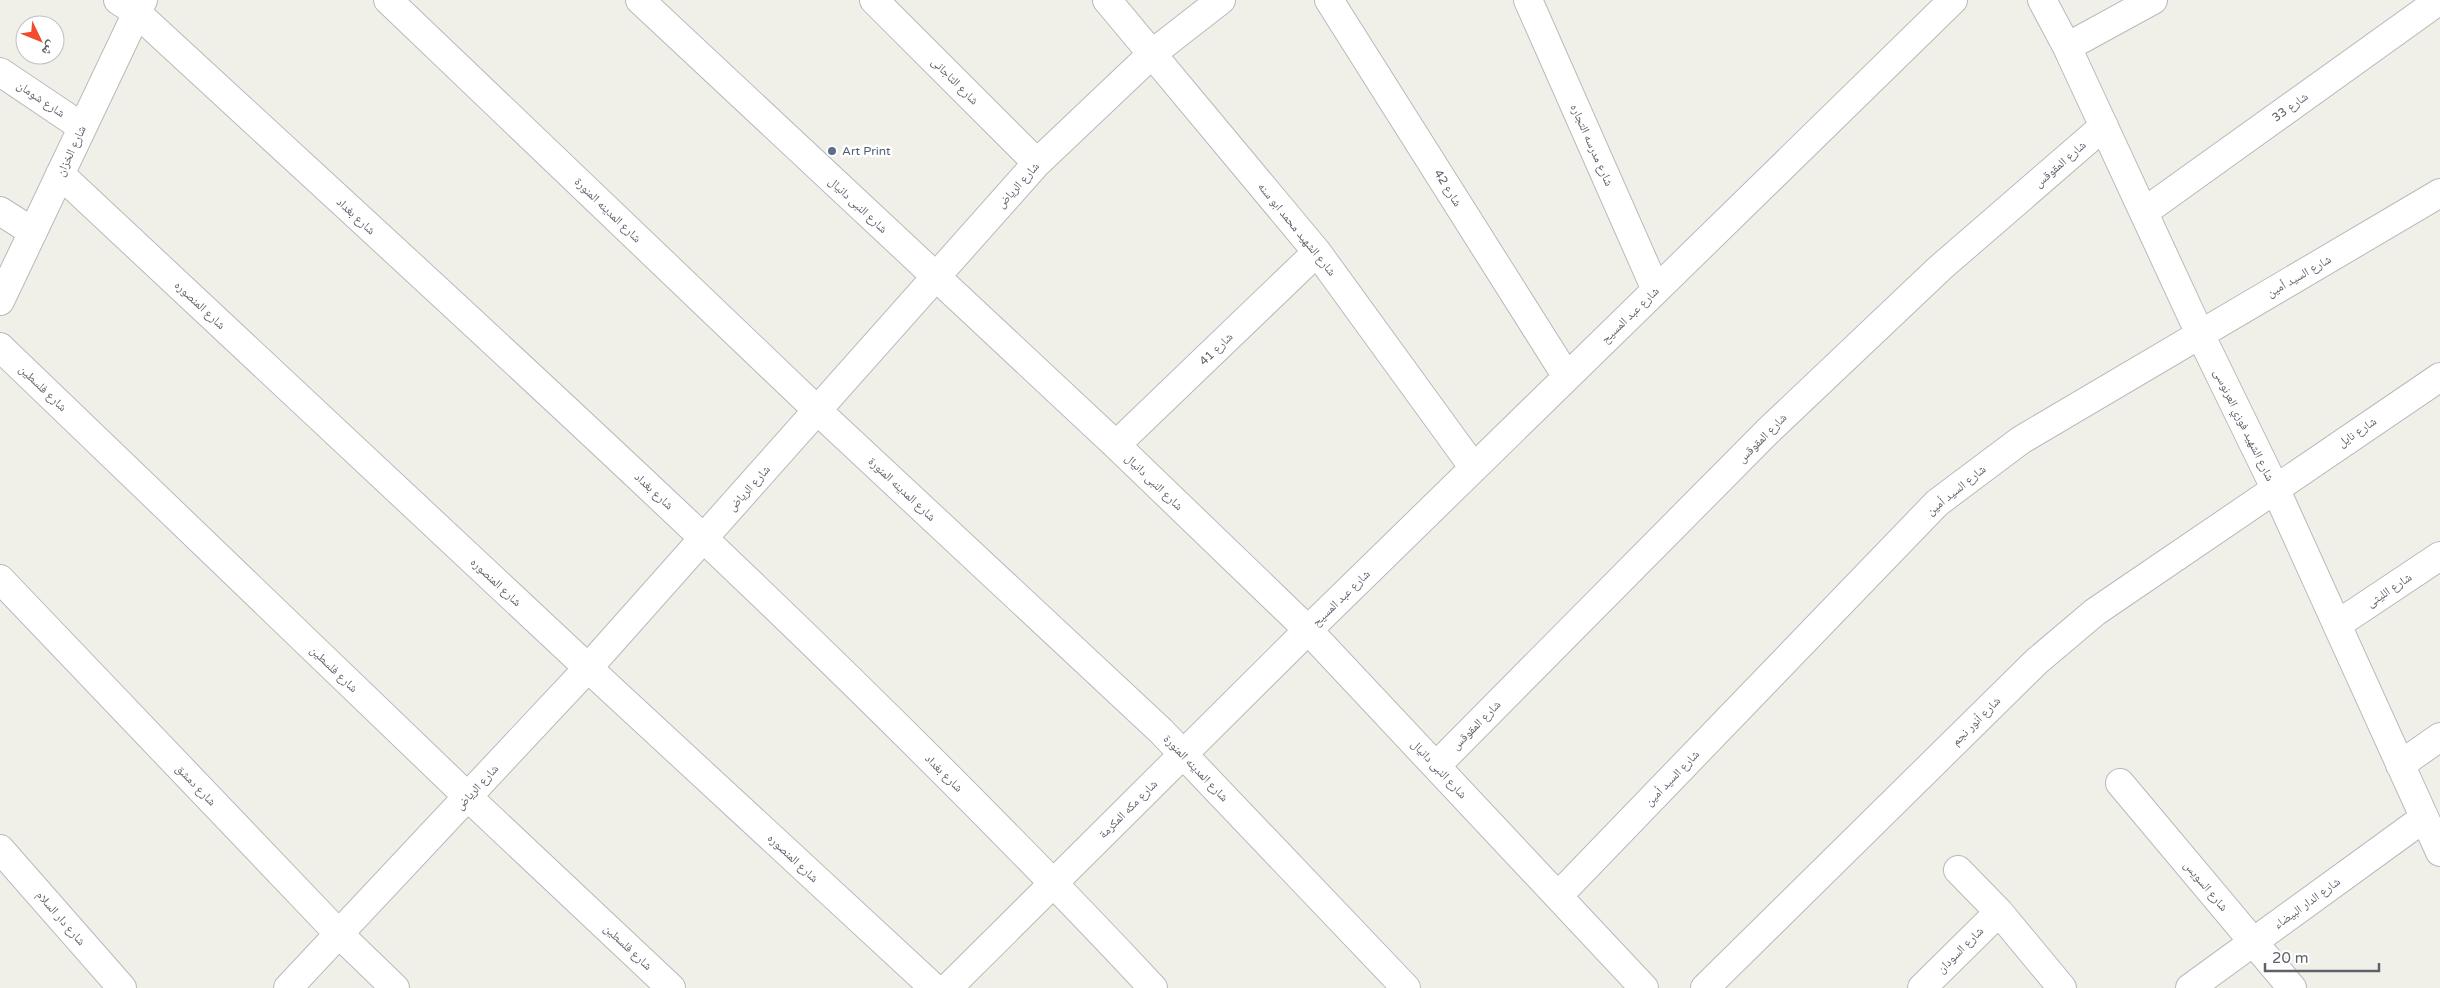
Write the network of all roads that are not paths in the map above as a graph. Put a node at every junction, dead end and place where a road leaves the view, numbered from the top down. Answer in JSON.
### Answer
{"nodes":[{"id":1,"x":388,"y":0,"type":"edge"},
{"id":2,"x":640,"y":0,"type":"edge"},
{"id":3,"x":874,"y":0,"type":"edge"},
{"id":4,"x":1108,"y":0,"type":"edge"},
{"id":5,"x":1221,"y":0,"type":"edge"},
{"id":6,"x":1329,"y":0,"type":"edge"},
{"id":7,"x":1528,"y":0,"type":"edge"},
{"id":8,"x":1953,"y":0,"type":"edge"},
{"id":9,"x":2042,"y":0,"type":"edge"},
{"id":10,"x":2153,"y":0,"type":"edge"},
{"id":11,"x":2437,"y":3,"type":"edge"},
{"id":12,"x":132,"y":4,"type":"edge"},
{"id":13,"x":2066,"y":47,"type":"junction"},
{"id":14,"x":1153,"y":53,"type":"junction"},
{"id":15,"x":0,"y":72,"type":"edge"},
{"id":16,"x":2104,"y":126,"type":"junction"},
{"id":17,"x":82,"y":127,"type":"junction"},
{"id":18,"x":1037,"y":163,"type":"junction"},
{"id":19,"x":60,"y":174,"type":"junction"},
{"id":20,"x":2440,"y":193,"type":"edge"},
{"id":21,"x":0,"y":211,"type":"edge"},
{"id":22,"x":2144,"y":212,"type":"junction"},
{"id":23,"x":33,"y":232,"type":"junction"},
{"id":24,"x":1317,"y":252,"type":"junction"},
{"id":25,"x":936,"y":278,"type":"junction"},
{"id":26,"x":1656,"y":290,"type":"junction"},
{"id":27,"x":0,"y":301,"type":"edge"},
{"id":28,"x":2200,"y":334,"type":"junction"},
{"id":29,"x":0,"y":346,"type":"edge"},
{"id":30,"x":1567,"y":377,"type":"junction"},
{"id":31,"x":2440,"y":377,"type":"edge"},
{"id":32,"x":818,"y":411,"type":"junction"},
{"id":33,"x":1116,"y":445,"type":"junction"},
{"id":34,"x":1474,"y":468,"type":"junction"},
{"id":35,"x":2275,"y":488,"type":"junction"},
{"id":36,"x":704,"y":538,"type":"junction"},
{"id":37,"x":2440,"y":556,"type":"edge"},
{"id":38,"x":0,"y":579,"type":"edge"},
{"id":39,"x":2338,"y":624,"type":"junction"},
{"id":40,"x":1308,"y":630,"type":"junction"},
{"id":41,"x":588,"y":668,"type":"junction"},
{"id":42,"x":2440,"y":737,"type":"edge"},
{"id":43,"x":1183,"y":755,"type":"junction"},
{"id":44,"x":2400,"y":765,"type":"junction"},
{"id":45,"x":1436,"y":766,"type":"junction"},
{"id":46,"x":2120,"y":783,"type":"dead end"},
{"id":47,"x":468,"y":797,"type":"junction"},
{"id":48,"x":2424,"y":818,"type":"junction"},
{"id":49,"x":0,"y":849,"type":"edge"},
{"id":50,"x":2440,"y":852,"type":"edge"},
{"id":51,"x":1958,"y":870,"type":"dead end"},
{"id":52,"x":1054,"y":882,"type":"junction"},
{"id":53,"x":1558,"y":896,"type":"junction"},
{"id":54,"x":1999,"y":912,"type":"junction"},
{"id":55,"x":339,"y":934,"type":"junction"},
{"id":56,"x":2253,"y":942,"type":"junction"},
{"id":57,"x":122,"y":988,"type":"edge"},
{"id":58,"x":288,"y":988,"type":"edge"},
{"id":59,"x":395,"y":988,"type":"edge"},
{"id":60,"x":672,"y":988,"type":"edge"},
{"id":61,"x":934,"y":988,"type":"edge"},
{"id":62,"x":948,"y":988,"type":"edge"},
{"id":63,"x":1153,"y":988,"type":"edge"},
{"id":64,"x":1406,"y":988,"type":"edge"},
{"id":65,"x":1644,"y":988,"type":"edge"},
{"id":66,"x":1705,"y":988,"type":"edge"},
{"id":67,"x":1922,"y":988,"type":"edge"},
{"id":68,"x":2062,"y":988,"type":"edge"},
{"id":69,"x":2190,"y":988,"type":"edge"},
{"id":70,"x":2292,"y":988,"type":"edge"}],
"edges":[{"from":1,"to":32,"type":"street","name":"شارع المدينه المنورة"},
{"from":2,"to":25,"type":"street","name":"شارع النبى دانيال"},
{"from":3,"to":18,"type":"street","name":"شارع التاجانى"},
{"from":4,"to":14,"type":"street","name":"شارع الشهيد محمد ابو سنه"},
{"from":5,"to":14,"type":"street","name":"شارع الرياض"},
{"from":6,"to":30,"type":"street","name":"شارع 42"},
{"from":7,"to":26,"type":"street","name":"شارع مدرسه التجاره"},
{"from":8,"to":26,"type":"street","name":"شارع عبد المسيح"},
{"from":9,"to":13,"type":"street","name":"شارع الشهيد فوزي العرنوسى"},
{"from":10,"to":13,"type":"street"},
{"from":11,"to":22,"type":"street","name":"شارع 33"},
{"from":12,"to":17,"type":"street","name":"شارع الخزان"},
{"from":12,"to":36,"type":"street","name":"شارع بغداد"},
{"from":13,"to":16,"type":"street","name":"شارع الشهيد فوزي العرنوسى"},
{"from":14,"to":18,"type":"street","name":"شارع الرياض"},
{"from":14,"to":24,"type":"street","name":"شارع الشهيد محمد ابو سنه"},
{"from":15,"to":17,"type":"street","name":"شارع شومان"},
{"from":16,"to":22,"type":"street","name":"شارع الشهيد فوزي العرنوسى"},
{"from":16,"to":45,"type":"street","name":"شارع المقوقس"},
{"from":17,"to":19,"type":"street","name":"شارع الخزان"},
{"from":18,"to":25,"type":"street","name":"شارع الرياض"},
{"from":19,"to":23,"type":"street","name":"شارع الخزان"},
{"from":19,"to":41,"type":"street","name":"شارع المنصوره"},
{"from":20,"to":28,"type":"street","name":"شارع السيد أمين"},
{"from":21,"to":23,"type":"street"},
{"from":22,"to":28,"type":"street","name":"شارع الشهيد فوزي العرنوسى"},
{"from":23,"to":27,"type":"street","name":"شارع الخزان"},
{"from":24,"to":33,"type":"street","name":"شارع 41"},
{"from":24,"to":34,"type":"street","name":"شارع الشهيد محمد ابو سنه"},
{"from":25,"to":32,"type":"street","name":"شارع الرياض"},
{"from":25,"to":33,"type":"street","name":"شارع النبى دانيال"},
{"from":26,"to":30,"type":"street","name":"شارع عبد المسيح"},
{"from":28,"to":35,"type":"street","name":"شارع الشهيد فوزي العرنوسى"},
{"from":28,"to":53,"type":"street","name":"شارع السيد أمين"},
{"from":29,"to":47,"type":"street","name":"شارع فلسطين"},
{"from":30,"to":34,"type":"street","name":"شارع عبد المسيح"},
{"from":31,"to":35,"type":"street","name":"شارع نايل"},
{"from":32,"to":36,"type":"street","name":"شارع الرياض"},
{"from":32,"to":43,"type":"street","name":"شارع المدينه المنورة"},
{"from":33,"to":40,"type":"street","name":"شارع النبى دانيال"},
{"from":34,"to":40,"type":"street","name":"شارع عبد المسيح"},
{"from":35,"to":39,"type":"street","name":"شارع الشهيد فوزي العرنوسى"},
{"from":35,"to":66,"type":"street","name":"شارع أنور نجم"},
{"from":36,"to":41,"type":"street","name":"شارع الرياض"},
{"from":36,"to":52,"type":"street","name":"شارع بغداد"},
{"from":37,"to":39,"type":"street","name":"شارع الليثى"},
{"from":38,"to":55,"type":"street","name":"شارع دمشق"},
{"from":39,"to":44,"type":"street","name":"شارع الشهيد فوزي العرنوسى"},
{"from":40,"to":43,"type":"street","name":"شارع مكه المكرمة"},
{"from":40,"to":45,"type":"street","name":"شارع النبى دانيال"},
{"from":41,"to":47,"type":"street","name":"شارع الرياض"},
{"from":41,"to":61,"type":"street","name":"شارع المنصوره"},
{"from":42,"to":44,"type":"street"},
{"from":43,"to":52,"type":"street","name":"شارع مكه المكرمة"},
{"from":43,"to":64,"type":"street","name":"شارع المدينه المنورة"},
{"from":44,"to":48,"type":"street","name":"شارع الشهيد فوزي العرنوسى"},
{"from":45,"to":53,"type":"street","name":"شارع النبى دانيال"},
{"from":46,"to":56,"type":"street","name":"شارع السويس"},
{"from":47,"to":55,"type":"street","name":"شارع الرياض"},
{"from":47,"to":60,"type":"street","name":"شارع فلسطين"},
{"from":48,"to":50,"type":"street","name":"شارع الشهيد فوزي العرنوسى"},
{"from":48,"to":56,"type":"street","name":"شارع الدار البيضاء"},
{"from":49,"to":57,"type":"street","name":"شارع دار السلام"},
{"from":51,"to":54,"type":"street"},
{"from":52,"to":62,"type":"street","name":"شارع مكه المكرمة"},
{"from":52,"to":63,"type":"street","name":"شارع بغداد"},
{"from":53,"to":65,"type":"street","name":"شارع النبى دانيال"},
{"from":54,"to":67,"type":"street","name":"شارع السودان"},
{"from":54,"to":68,"type":"street"},
{"from":55,"to":58,"type":"street","name":"شارع الرياض"},
{"from":55,"to":59,"type":"street","name":"شارع دمشق"},
{"from":56,"to":69,"type":"street","name":"شارع الدار البيضاء"},
{"from":56,"to":70,"type":"street","name":"شارع السويس"}]}
